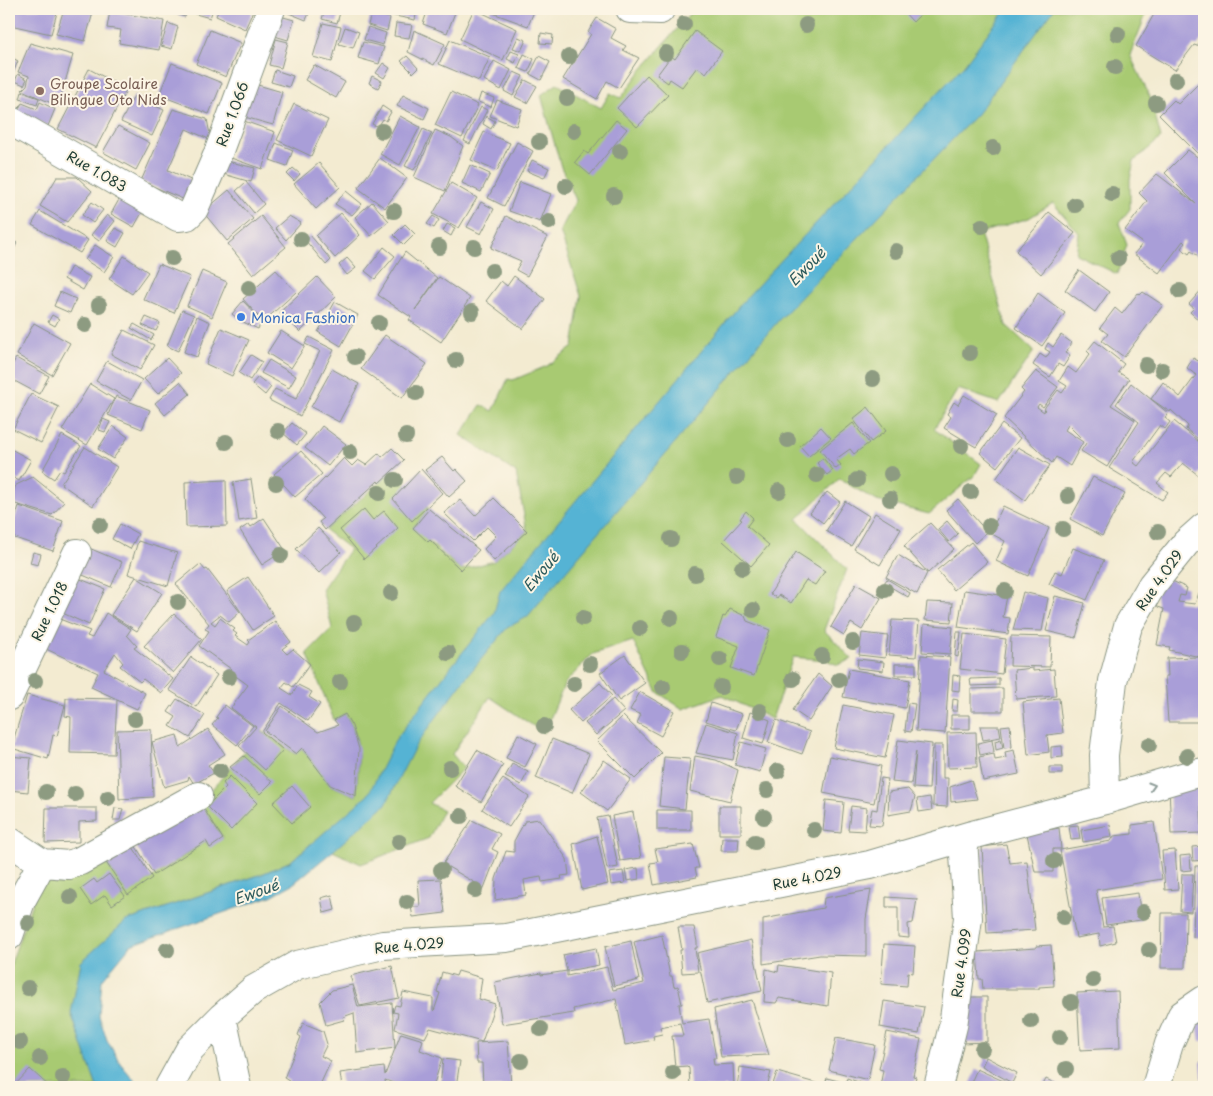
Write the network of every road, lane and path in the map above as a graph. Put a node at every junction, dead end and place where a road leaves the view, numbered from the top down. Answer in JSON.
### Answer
{"nodes":[{"id":1,"x":271,"y":9,"type":"edge"},
{"id":2,"x":630,"y":9,"type":"edge"},
{"id":3,"x":660,"y":10,"type":"edge"},
{"id":4,"x":9,"y":120,"type":"edge"},
{"id":5,"x":187,"y":216,"type":"joint"},
{"id":6,"x":1204,"y":527,"type":"edge"},
{"id":7,"x":77,"y":553,"type":"dead end"},
{"id":8,"x":9,"y":696,"type":"edge"},
{"id":9,"x":1204,"y":772,"type":"edge"},
{"id":10,"x":198,"y":796,"type":"dead end"},
{"id":11,"x":1105,"y":800,"type":"junction"},
{"id":12,"x":963,"y":838,"type":"junction"},
{"id":13,"x":9,"y":841,"type":"edge"},
{"id":14,"x":42,"y":863,"type":"junction"},
{"id":15,"x":9,"y":936,"type":"edge"},
{"id":16,"x":1204,"y":1000,"type":"edge"},
{"id":17,"x":222,"y":1017,"type":"junction"},
{"id":18,"x":169,"y":1087,"type":"edge"},
{"id":19,"x":237,"y":1087,"type":"edge"},
{"id":20,"x":938,"y":1087,"type":"edge"},
{"id":21,"x":1156,"y":1087,"type":"edge"}],
"edges":[{"from":1,"to":5,"type":"street","name":"Rue 1.066"},
{"from":2,"to":3,"type":"street"},
{"from":4,"to":5,"type":"street","name":"Rue 1.083"},
{"from":6,"to":11,"type":"street","name":"Rue 4.029"},
{"from":7,"to":8,"type":"street","name":"Rue 1.018"},
{"from":11,"to":9,"type":"street","one_way":true},
{"from":10,"to":14,"type":"street"},
{"from":11,"to":12,"type":"street","name":"Rue 4.029"},
{"from":12,"to":17,"type":"street","name":"Rue 4.029"},
{"from":12,"to":20,"type":"street","name":"Rue 4.099"},
{"from":13,"to":14,"type":"street"},
{"from":14,"to":15,"type":"street"},
{"from":16,"to":21,"type":"street"},
{"from":17,"to":18,"type":"street","name":"Rue 4.029"},
{"from":17,"to":19,"type":"street"}]}
